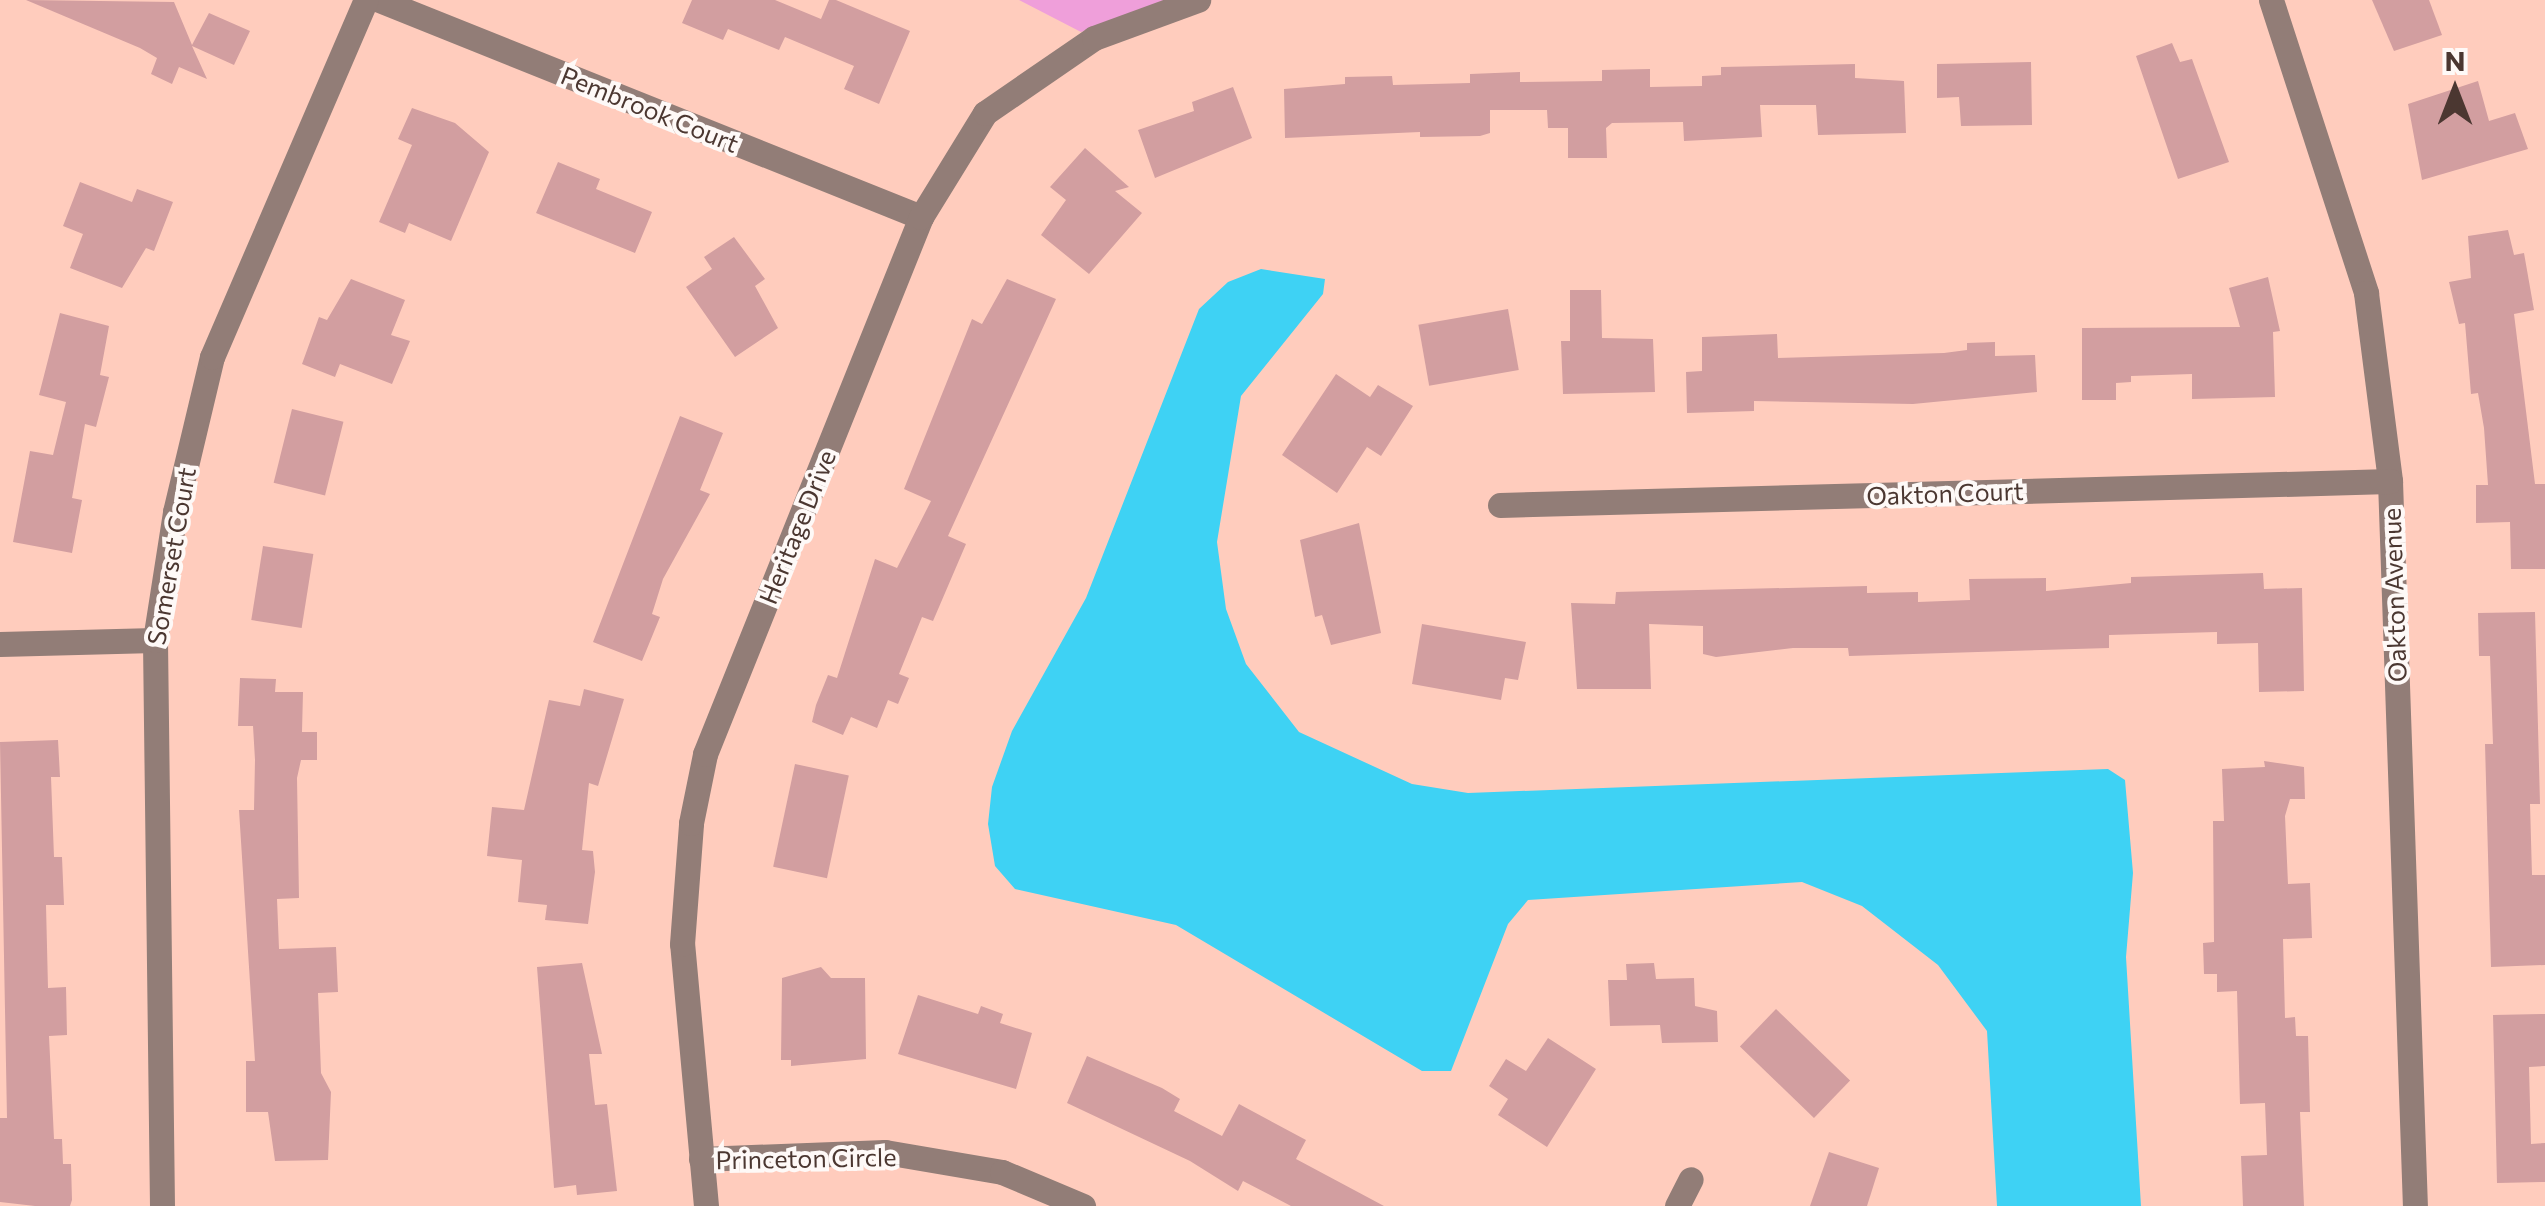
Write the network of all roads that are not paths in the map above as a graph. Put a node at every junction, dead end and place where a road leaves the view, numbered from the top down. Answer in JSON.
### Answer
{"nodes":[{"id":1,"x":366,"y":0,"type":"edge"},
{"id":2,"x":379,"y":0,"type":"edge"},
{"id":3,"x":1198,"y":0,"type":"edge"},
{"id":4,"x":2271,"y":0,"type":"edge"},
{"id":5,"x":921,"y":217,"type":"junction"},
{"id":6,"x":2390,"y":481,"type":"junction"},
{"id":7,"x":1500,"y":505,"type":"dead end"},
{"id":8,"x":155,"y":640,"type":"junction"},
{"id":9,"x":0,"y":644,"type":"edge"},
{"id":10,"x":701,"y":1159,"type":"junction"},
{"id":11,"x":1692,"y":1180,"type":"dead end"},
{"id":12,"x":162,"y":1206,"type":"edge"},
{"id":13,"x":706,"y":1206,"type":"edge"},
{"id":14,"x":1083,"y":1206,"type":"edge"},
{"id":15,"x":1677,"y":1206,"type":"edge"},
{"id":16,"x":2415,"y":1206,"type":"edge"}],
"edges":[{"from":1,"to":8,"type":"street","name":"Somerset Court"},
{"from":2,"to":5,"type":"street","name":"Pembrook Court"},
{"from":3,"to":5,"type":"street","name":"Heritage Drive"},
{"from":4,"to":6,"type":"street","name":"Oakton Avenue"},
{"from":5,"to":10,"type":"street","name":"Heritage Drive"},
{"from":6,"to":7,"type":"street","name":"Oakton Court"},
{"from":6,"to":16,"type":"street","name":"Oakton Avenue"},
{"from":8,"to":9,"type":"street"},
{"from":8,"to":12,"type":"street","name":"Somerset Court"},
{"from":10,"to":13,"type":"street","name":"Heritage Drive"},
{"from":10,"to":14,"type":"street","name":"Princeton Circle"},
{"from":11,"to":15,"type":"street"}]}
